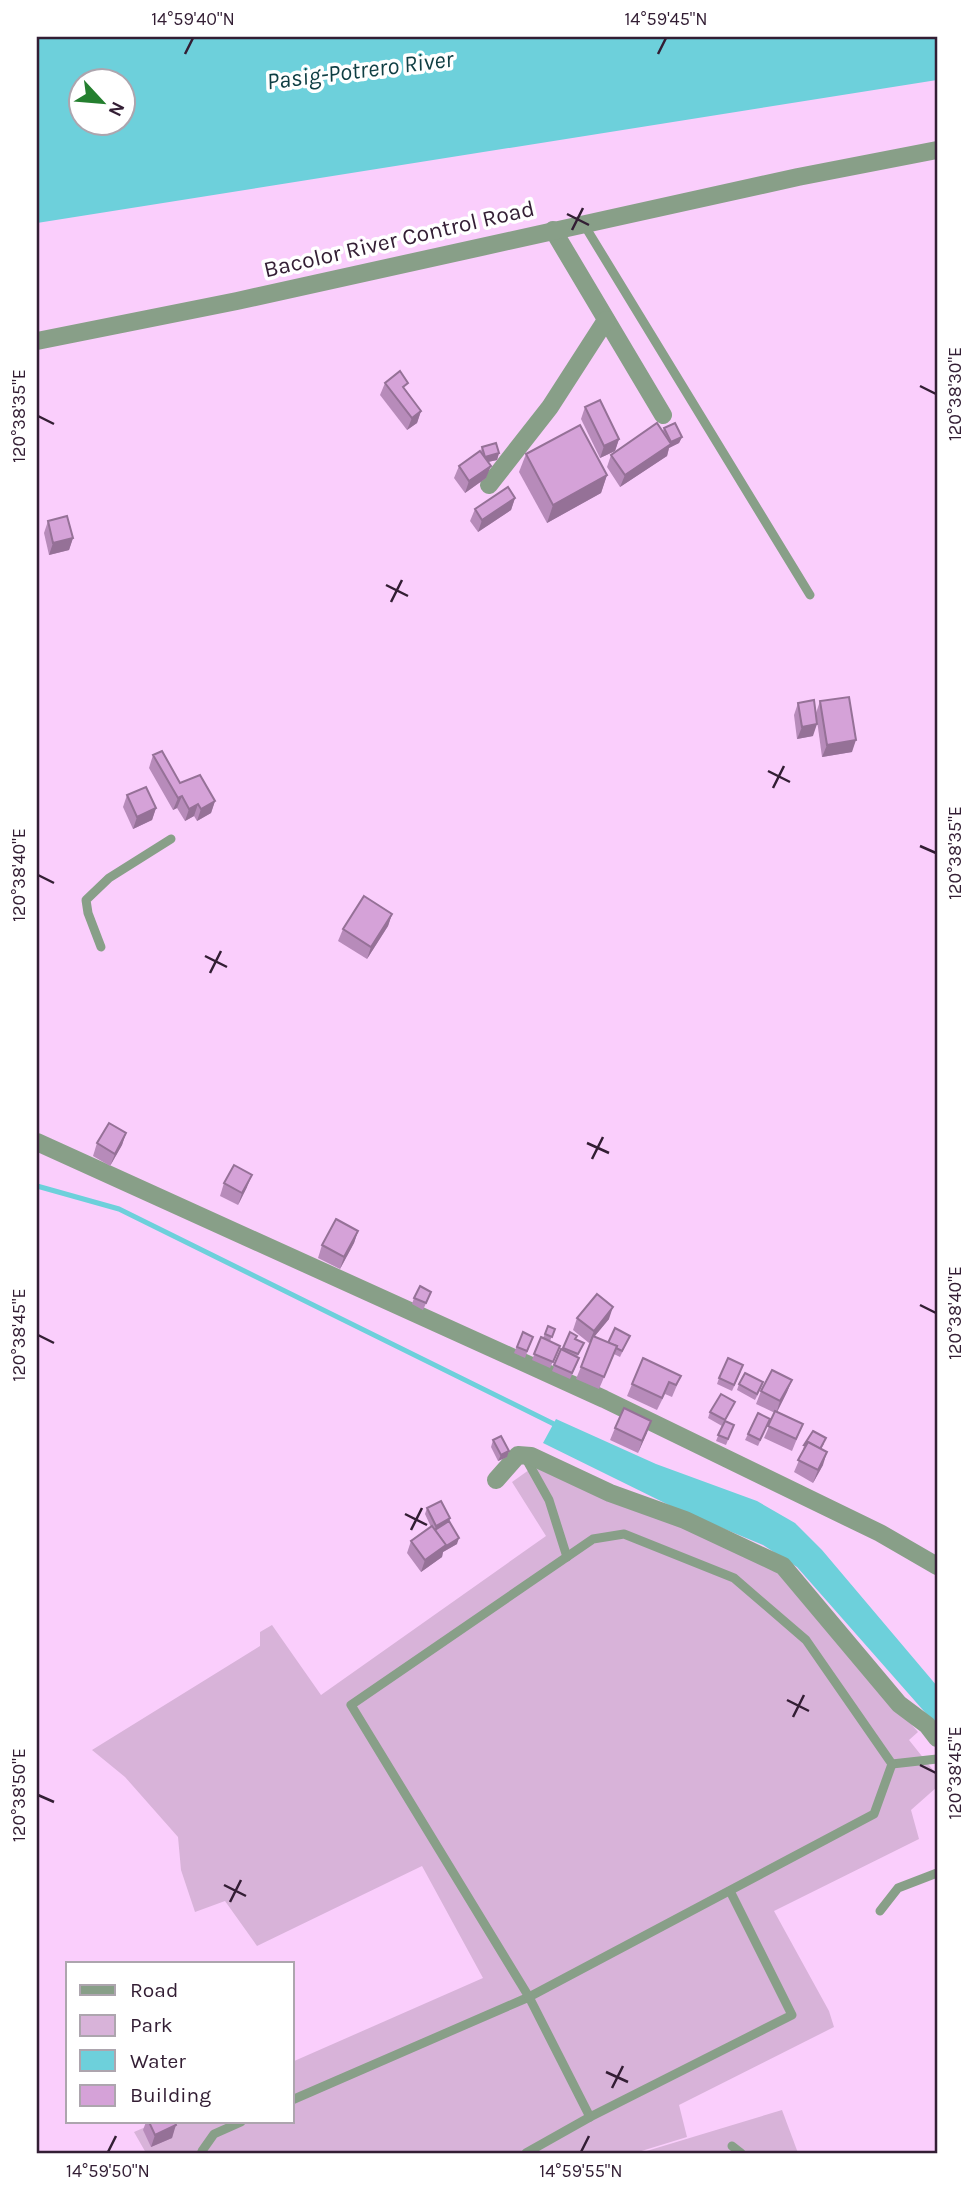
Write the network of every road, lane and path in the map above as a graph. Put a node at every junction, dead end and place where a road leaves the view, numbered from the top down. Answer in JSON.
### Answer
{"nodes":[{"id":1,"x":937,"y":150,"type":"edge"},
{"id":2,"x":583,"y":223,"type":"junction"},
{"id":3,"x":553,"y":230,"type":"junction"},
{"id":4,"x":606,"y":320,"type":"junction"},
{"id":5,"x":37,"y":341,"type":"edge"},
{"id":6,"x":663,"y":415,"type":"dead end"},
{"id":7,"x":489,"y":485,"type":"dead end"},
{"id":8,"x":810,"y":595,"type":"dead end"},
{"id":9,"x":171,"y":839,"type":"dead end"},
{"id":10,"x":101,"y":947,"type":"dead end"},
{"id":11,"x":37,"y":1143,"type":"edge"},
{"id":12,"x":524,"y":1455,"type":"junction"},
{"id":13,"x":496,"y":1480,"type":"dead end"},
{"id":14,"x":567,"y":1558,"type":"junction"},
{"id":15,"x":937,"y":1566,"type":"edge"},
{"id":16,"x":937,"y":1738,"type":"edge"},
{"id":17,"x":937,"y":1759,"type":"edge"},
{"id":18,"x":892,"y":1764,"type":"junction"},
{"id":19,"x":937,"y":1873,"type":"edge"},
{"id":20,"x":730,"y":1891,"type":"junction"},
{"id":21,"x":880,"y":1911,"type":"dead end"},
{"id":22,"x":529,"y":1997,"type":"junction"},
{"id":23,"x":294,"y":2099,"type":"edge"},
{"id":24,"x":590,"y":2117,"type":"junction"},
{"id":25,"x":236,"y":2124,"type":"edge"},
{"id":26,"x":732,"y":2146,"type":"dead end"},
{"id":27,"x":203,"y":2153,"type":"edge"},
{"id":28,"x":527,"y":2153,"type":"edge"},
{"id":29,"x":741,"y":2153,"type":"edge"}],
"edges":[{"from":1,"to":2,"type":"street","name":"Bacolor River Control Road"},
{"from":2,"to":3,"type":"street","name":"Bacolor River Control Road"},
{"from":2,"to":8,"type":"lane"},
{"from":3,"to":4,"type":"street"},
{"from":3,"to":5,"type":"street","name":"Bacolor River Control Road"},
{"from":4,"to":6,"type":"street"},
{"from":4,"to":7,"type":"street"},
{"from":9,"to":10,"type":"lane"},
{"from":11,"to":15,"type":"street"},
{"from":12,"to":13,"type":"street"},
{"from":12,"to":14,"type":"lane"},
{"from":12,"to":16,"type":"street"},
{"from":14,"to":18,"type":"lane"},
{"from":14,"to":22,"type":"lane"},
{"from":17,"to":18,"type":"lane"},
{"from":18,"to":20,"type":"lane"},
{"from":19,"to":21,"type":"lane"},
{"from":20,"to":22,"type":"lane"},
{"from":20,"to":24,"type":"lane"},
{"from":22,"to":23,"type":"lane"},
{"from":22,"to":24,"type":"lane"},
{"from":24,"to":28,"type":"lane"},
{"from":25,"to":27,"type":"lane"},
{"from":26,"to":29,"type":"lane"}]}
